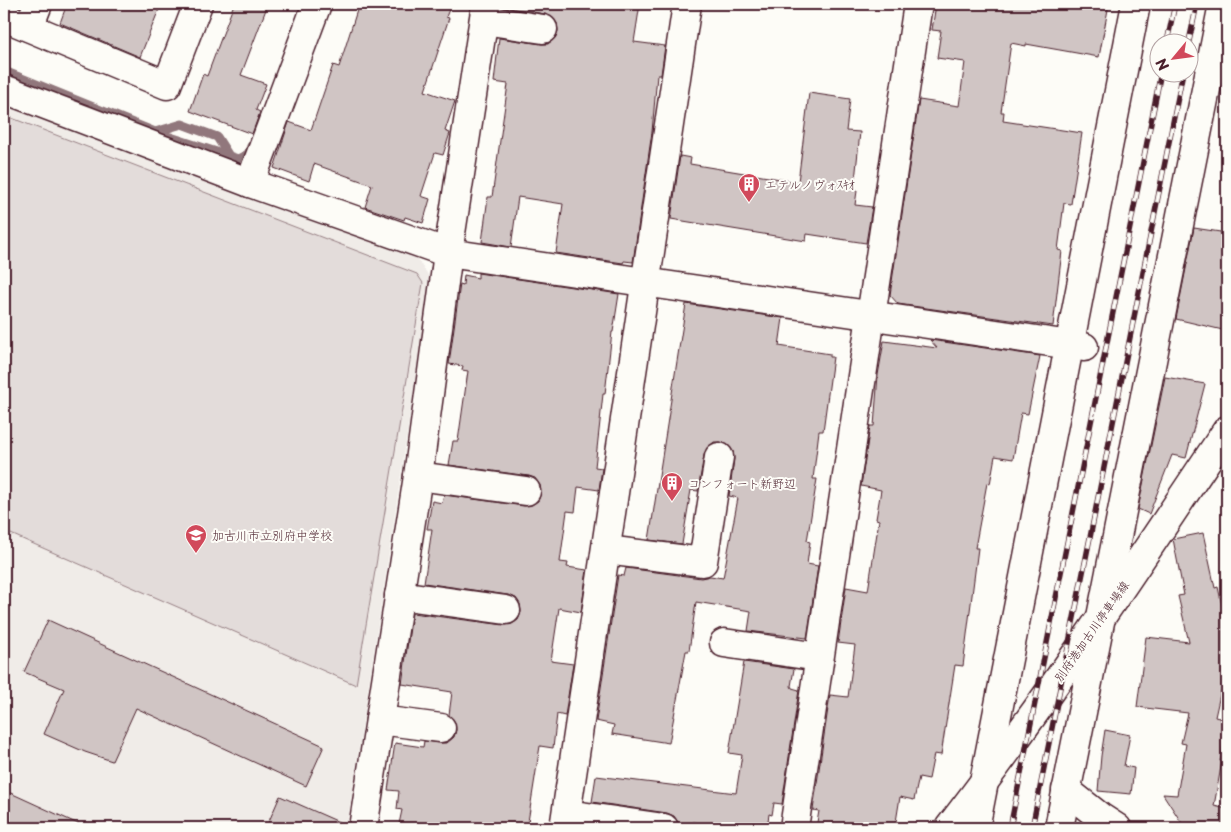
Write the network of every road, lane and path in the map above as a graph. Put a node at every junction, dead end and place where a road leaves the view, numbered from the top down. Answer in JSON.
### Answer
{"nodes":[{"id":1,"x":198,"y":4,"type":"edge"},
{"id":2,"x":317,"y":4,"type":"edge"},
{"id":3,"x":687,"y":4,"type":"edge"},
{"id":4,"x":918,"y":4,"type":"edge"},
{"id":5,"x":1136,"y":4,"type":"edge"},
{"id":6,"x":1222,"y":4,"type":"edge"},
{"id":7,"x":485,"y":12,"type":"edge"},
{"id":8,"x":33,"y":16,"type":"edge"},
{"id":9,"x":4,"y":17,"type":"edge"},
{"id":10,"x":543,"y":29,"type":"dead end"},
{"id":11,"x":4,"y":89,"type":"edge"},
{"id":12,"x":250,"y":183,"type":"junction"},
{"id":13,"x":448,"y":253,"type":"junction"},
{"id":14,"x":646,"y":283,"type":"junction"},
{"id":15,"x":871,"y":317,"type":"junction"},
{"id":16,"x":1076,"y":346,"type":"junction"},
{"id":17,"x":1227,"y":430,"type":"edge"},
{"id":18,"x":719,"y":457,"type":"dead end"},
{"id":19,"x":418,"y":476,"type":"junction"},
{"id":20,"x":526,"y":491,"type":"dead end"},
{"id":21,"x":606,"y":550,"type":"junction"},
{"id":22,"x":399,"y":595,"type":"junction"},
{"id":23,"x":506,"y":610,"type":"dead end"},
{"id":24,"x":1099,"y":622,"type":"junction"},
{"id":25,"x":724,"y":643,"type":"dead end"},
{"id":26,"x":819,"y":657,"type":"junction"},
{"id":27,"x":380,"y":720,"type":"junction"},
{"id":28,"x":441,"y":728,"type":"dead end"},
{"id":29,"x":984,"y":782,"type":"junction"},
{"id":30,"x":1066,"y":790,"type":"junction"},
{"id":31,"x":566,"y":821,"type":"edge"},
{"id":32,"x":364,"y":828,"type":"edge"},
{"id":33,"x":664,"y":828,"type":"edge"},
{"id":34,"x":794,"y":828,"type":"edge"},
{"id":35,"x":949,"y":828,"type":"edge"},
{"id":36,"x":975,"y":828,"type":"edge"},
{"id":37,"x":1059,"y":828,"type":"edge"},
{"id":38,"x":1117,"y":828,"type":"edge"}],
"edges":[{"from":1,"to":8,"type":"street"},
{"from":2,"to":12,"type":"street"},
{"from":3,"to":14,"type":"street"},
{"from":4,"to":15,"type":"street"},
{"from":5,"to":16,"type":"street"},
{"from":6,"to":24,"type":"street"},
{"from":7,"to":10,"type":"street"},
{"from":7,"to":13,"type":"street"},
{"from":8,"to":9,"type":"street"},
{"from":11,"to":12,"type":"street"},
{"from":12,"to":13,"type":"street"},
{"from":13,"to":14,"type":"street"},
{"from":13,"to":19,"type":"street"},
{"from":14,"to":15,"type":"street"},
{"from":14,"to":21,"type":"street"},
{"from":15,"to":16,"type":"street"},
{"from":15,"to":26,"type":"street"},
{"from":16,"to":29,"type":"street"},
{"from":17,"to":24,"type":"street","name":"別府港加古川停車場線"},
{"from":18,"to":21,"type":"street"},
{"from":19,"to":20,"type":"street"},
{"from":19,"to":22,"type":"street"},
{"from":21,"to":31,"type":"street"},
{"from":22,"to":23,"type":"street"},
{"from":22,"to":27,"type":"street"},
{"from":24,"to":29,"type":"street","name":"別府港加古川停車場線"},
{"from":24,"to":30,"type":"street"},
{"from":25,"to":26,"type":"street"},
{"from":26,"to":34,"type":"street"},
{"from":27,"to":28,"type":"street"},
{"from":27,"to":32,"type":"street"},
{"from":29,"to":35,"type":"street","name":"別府港加古川停車場線"},
{"from":29,"to":36,"type":"street"},
{"from":30,"to":37,"type":"street"},
{"from":30,"to":38,"type":"street"},
{"from":31,"to":33,"type":"street"}]}
